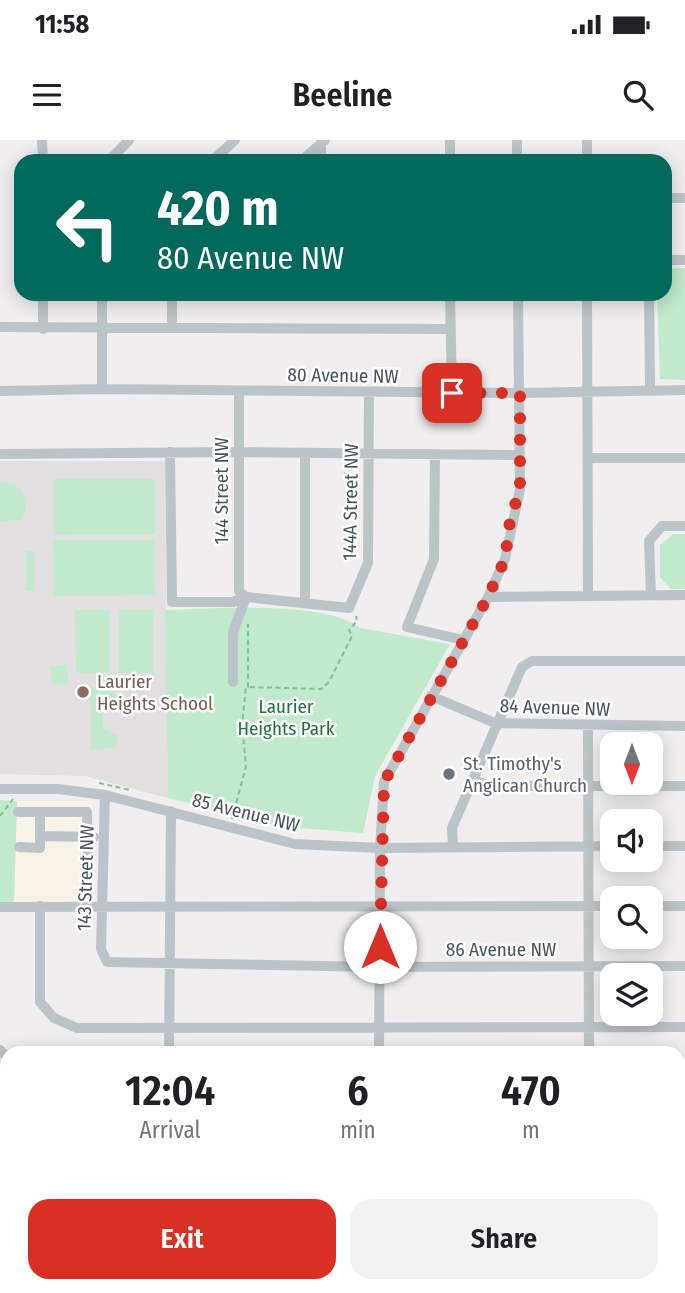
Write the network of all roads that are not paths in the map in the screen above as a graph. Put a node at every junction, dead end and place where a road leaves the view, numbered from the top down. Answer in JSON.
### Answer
{"nodes":[{"id":1,"x":128,"y":140,"type":"edge"},
{"id":2,"x":235,"y":140,"type":"edge"},
{"id":3,"x":323,"y":141,"type":"edge"},
{"id":4,"x":115,"y":154,"type":"edge"},
{"id":5,"x":220,"y":154,"type":"edge"},
{"id":6,"x":309,"y":154,"type":"edge"},
{"id":7,"x":43,"y":301,"type":"edge"},
{"id":8,"x":102,"y":301,"type":"edge"},
{"id":9,"x":172,"y":301,"type":"edge"},
{"id":10,"x":450,"y":301,"type":"edge"},
{"id":11,"x":518,"y":301,"type":"edge"},
{"id":12,"x":587,"y":301,"type":"edge"},
{"id":13,"x":649,"y":301,"type":"edge"},
{"id":14,"x":172,"y":326,"type":"junction"},
{"id":15,"x":0,"y":327,"type":"edge"},
{"id":16,"x":43,"y":329,"type":"junction"},
{"id":17,"x":449,"y":329,"type":"junction"},
{"id":18,"x":102,"y":330,"type":"junction"},
{"id":19,"x":102,"y":388,"type":"junction"},
{"id":20,"x":588,"y":390,"type":"junction"},
{"id":21,"x":650,"y":390,"type":"junction"},
{"id":22,"x":685,"y":390,"type":"edge"},
{"id":23,"x":0,"y":391,"type":"edge"},
{"id":24,"x":239,"y":391,"type":"junction"},
{"id":25,"x":369,"y":393,"type":"junction"},
{"id":26,"x":452,"y":393,"type":"junction"},
{"id":27,"x":520,"y":393,"type":"junction"},
{"id":28,"x":170,"y":452,"type":"junction"},
{"id":29,"x":239,"y":452,"type":"junction"},
{"id":30,"x":305,"y":453,"type":"junction"},
{"id":31,"x":0,"y":454,"type":"edge"},
{"id":32,"x":369,"y":454,"type":"junction"},
{"id":33,"x":435,"y":454,"type":"junction"},
{"id":34,"x":519,"y":455,"type":"junction"},
{"id":35,"x":589,"y":458,"type":"junction"},
{"id":36,"x":685,"y":458,"type":"edge"},
{"id":37,"x":685,"y":526,"type":"edge"},
{"id":38,"x":242,"y":594,"type":"junction"},
{"id":39,"x":651,"y":595,"type":"junction"},
{"id":40,"x":685,"y":595,"type":"edge"},
{"id":41,"x":588,"y":596,"type":"junction"},
{"id":42,"x":488,"y":597,"type":"junction"},
{"id":43,"x":306,"y":603,"type":"junction"},
{"id":44,"x":463,"y":640,"type":"junction"},
{"id":45,"x":685,"y":661,"type":"edge"},
{"id":46,"x":233,"y":682,"type":"dead end"},
{"id":47,"x":431,"y":696,"type":"junction"},
{"id":48,"x":495,"y":723,"type":"junction"},
{"id":49,"x":685,"y":726,"type":"edge"},
{"id":50,"x":589,"y":727,"type":"junction"},
{"id":51,"x":474,"y":780,"type":"junction"},
{"id":52,"x":589,"y":786,"type":"junction"},
{"id":53,"x":685,"y":786,"type":"edge"},
{"id":54,"x":0,"y":789,"type":"edge"},
{"id":55,"x":105,"y":794,"type":"junction"},
{"id":56,"x":34,"y":803,"type":"junction"},
{"id":57,"x":172,"y":811,"type":"junction"},
{"id":58,"x":18,"y":812,"type":"dead end"},
{"id":59,"x":40,"y":836,"type":"junction"},
{"id":60,"x":88,"y":837,"type":"junction"},
{"id":61,"x":103,"y":837,"type":"junction"},
{"id":62,"x":453,"y":846,"type":"junction"},
{"id":63,"x":589,"y":846,"type":"junction"},
{"id":64,"x":600,"y":846,"type":"edge"},
{"id":65,"x":663,"y":846,"type":"edge"},
{"id":66,"x":685,"y":846,"type":"edge"},
{"id":67,"x":19,"y":847,"type":"dead end"},
{"id":68,"x":380,"y":848,"type":"junction"},
{"id":69,"x":88,"y":870,"type":"dead end"},
{"id":70,"x":40,"y":906,"type":"junction"},
{"id":71,"x":100,"y":906,"type":"junction"},
{"id":72,"x":171,"y":906,"type":"junction"},
{"id":73,"x":380,"y":906,"type":"junction"},
{"id":74,"x":589,"y":906,"type":"junction"},
{"id":75,"x":600,"y":906,"type":"edge"},
{"id":76,"x":663,"y":906,"type":"edge"},
{"id":77,"x":685,"y":906,"type":"edge"},
{"id":78,"x":0,"y":907,"type":"edge"},
{"id":79,"x":107,"y":962,"type":"joint"},
{"id":80,"x":169,"y":963,"type":"junction"},
{"id":81,"x":589,"y":966,"type":"junction"},
{"id":82,"x":685,"y":966,"type":"edge"},
{"id":83,"x":380,"y":967,"type":"junction"},
{"id":84,"x":169,"y":1027,"type":"junction"},
{"id":85,"x":379,"y":1027,"type":"junction"},
{"id":86,"x":589,"y":1027,"type":"junction"},
{"id":87,"x":685,"y":1027,"type":"edge"},
{"id":88,"x":169,"y":1046,"type":"edge"},
{"id":89,"x":379,"y":1046,"type":"edge"},
{"id":90,"x":589,"y":1046,"type":"edge"}],
"edges":[{"from":1,"to":4,"type":"street"},
{"from":2,"to":5,"type":"street"},
{"from":3,"to":6,"type":"street"},
{"from":7,"to":16,"type":"street"},
{"from":8,"to":18,"type":"street"},
{"from":9,"to":14,"type":"street"},
{"from":10,"to":17,"type":"street"},
{"from":11,"to":27,"type":"street"},
{"from":12,"to":20,"type":"street"},
{"from":13,"to":21,"type":"street"},
{"from":14,"to":17,"type":"street"},
{"from":14,"to":18,"type":"street"},
{"from":15,"to":16,"type":"street"},
{"from":16,"to":18,"type":"street"},
{"from":17,"to":26,"type":"street"},
{"from":18,"to":19,"type":"street"},
{"from":19,"to":23,"type":"street","name":"80 Avenue NW"},
{"from":19,"to":24,"type":"street","name":"80 Avenue NW"},
{"from":20,"to":21,"type":"street","name":"80 Avenue NW"},
{"from":20,"to":27,"type":"street","name":"80 Avenue NW"},
{"from":20,"to":35,"type":"street"},
{"from":21,"to":22,"type":"street","name":"80 Avenue NW"},
{"from":24,"to":25,"type":"street","name":"80 Avenue NW"},
{"from":24,"to":29,"type":"street","name":"144 Street NW"},
{"from":25,"to":26,"type":"street","name":"80 Avenue NW"},
{"from":25,"to":32,"type":"street","name":"144A Street NW"},
{"from":26,"to":27,"type":"street","name":"80 Avenue NW"},
{"from":27,"to":34,"type":"street"},
{"from":28,"to":29,"type":"street"},
{"from":28,"to":31,"type":"street"},
{"from":28,"to":38,"type":"street"},
{"from":29,"to":30,"type":"street"},
{"from":29,"to":38,"type":"street","name":"144 Street NW"},
{"from":30,"to":32,"type":"street"},
{"from":30,"to":43,"type":"street"},
{"from":32,"to":33,"type":"street"},
{"from":32,"to":43,"type":"street","name":"144A Street NW"},
{"from":33,"to":34,"type":"street"},
{"from":33,"to":44,"type":"street"},
{"from":34,"to":42,"type":"street"},
{"from":35,"to":36,"type":"street"},
{"from":35,"to":41,"type":"street"},
{"from":37,"to":39,"type":"street"},
{"from":38,"to":43,"type":"street"},
{"from":38,"to":46,"type":"street"},
{"from":39,"to":40,"type":"street"},
{"from":39,"to":41,"type":"street"},
{"from":41,"to":42,"type":"street"},
{"from":42,"to":44,"type":"street"},
{"from":44,"to":47,"type":"street"},
{"from":45,"to":48,"type":"street"},
{"from":47,"to":48,"type":"street","name":"84 Avenue NW"},
{"from":47,"to":68,"type":"street"},
{"from":48,"to":50,"type":"street","name":"84 Avenue NW"},
{"from":48,"to":51,"type":"street"},
{"from":49,"to":50,"type":"street","name":"84 Avenue NW"},
{"from":50,"to":52,"type":"street"},
{"from":51,"to":52,"type":"street"},
{"from":51,"to":62,"type":"street"},
{"from":52,"to":53,"type":"street"},
{"from":52,"to":63,"type":"street"},
{"from":54,"to":56,"type":"street","name":"85 Avenue NW"},
{"from":55,"to":56,"type":"street","name":"85 Avenue NW"},
{"from":55,"to":57,"type":"street","name":"85 Avenue NW"},
{"from":55,"to":61,"type":"street","name":"143 Street NW"},
{"from":56,"to":58,"type":"street"},
{"from":56,"to":59,"type":"street"},
{"from":56,"to":60,"type":"street"},
{"from":57,"to":68,"type":"street","name":"85 Avenue NW"},
{"from":57,"to":72,"type":"street"},
{"from":59,"to":60,"type":"street"},
{"from":59,"to":67,"type":"street"},
{"from":60,"to":61,"type":"street"},
{"from":60,"to":69,"type":"street"},
{"from":61,"to":71,"type":"street","name":"143 Street NW"},
{"from":62,"to":63,"type":"street","name":"85 Avenue NW"},
{"from":62,"to":68,"type":"street","name":"85 Avenue NW"},
{"from":63,"to":64,"type":"street","name":"85 Avenue NW"},
{"from":63,"to":74,"type":"street"},
{"from":65,"to":66,"type":"street"},
{"from":68,"to":73,"type":"street"},
{"from":70,"to":71,"type":"street"},
{"from":70,"to":78,"type":"street"},
{"from":70,"to":84,"type":"street"},
{"from":71,"to":72,"type":"street"},
{"from":71,"to":79,"type":"street","name":"143 Street NW"},
{"from":72,"to":73,"type":"street"},
{"from":72,"to":80,"type":"street"},
{"from":73,"to":74,"type":"street"},
{"from":73,"to":83,"type":"street"},
{"from":74,"to":75,"type":"street"},
{"from":74,"to":81,"type":"street"},
{"from":76,"to":77,"type":"street"},
{"from":79,"to":80,"type":"street","name":"86 Avenue NW"},
{"from":80,"to":83,"type":"street","name":"86 Avenue NW"},
{"from":80,"to":84,"type":"street"},
{"from":81,"to":82,"type":"street","name":"86 Avenue NW"},
{"from":81,"to":83,"type":"street","name":"86 Avenue NW"},
{"from":81,"to":86,"type":"street"},
{"from":83,"to":85,"type":"street"},
{"from":84,"to":85,"type":"street"},
{"from":84,"to":88,"type":"street"},
{"from":85,"to":86,"type":"street"},
{"from":85,"to":89,"type":"street"},
{"from":86,"to":87,"type":"street"},
{"from":86,"to":90,"type":"street"}]}
